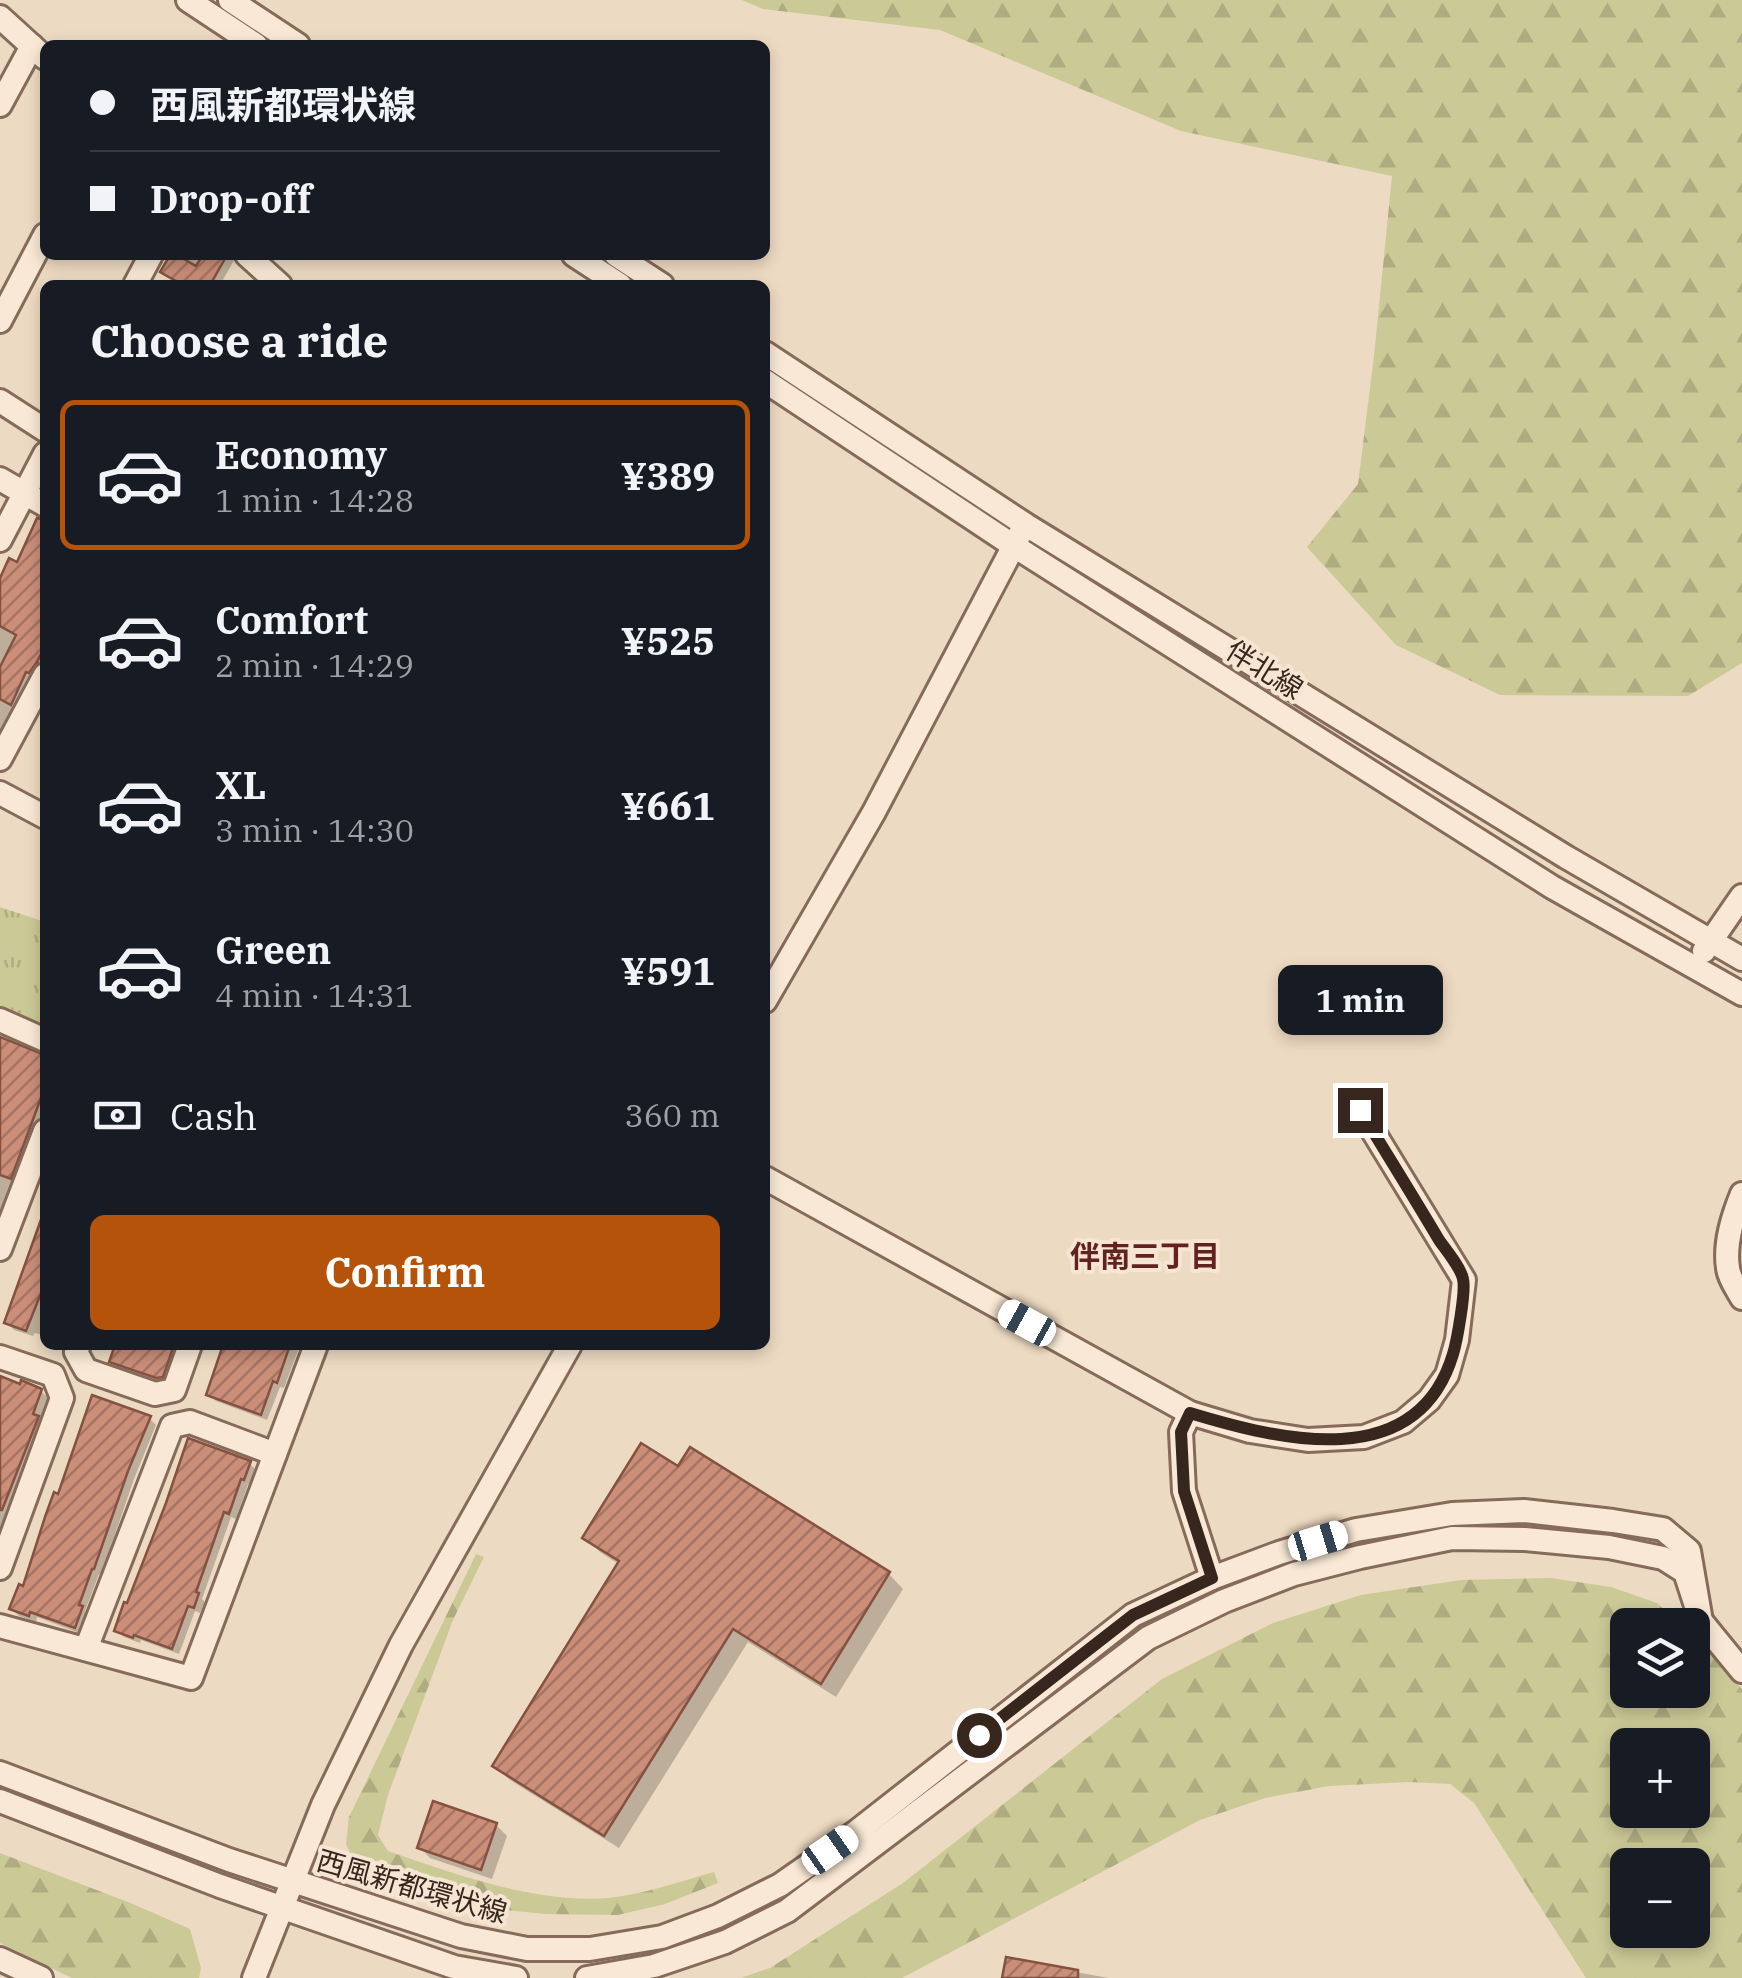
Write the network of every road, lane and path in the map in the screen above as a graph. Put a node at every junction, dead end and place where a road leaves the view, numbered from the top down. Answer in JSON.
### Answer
{"nodes":[{"id":1,"x":188,"y":0,"type":"edge"},
{"id":2,"x":230,"y":0,"type":"edge"},
{"id":3,"x":0,"y":17,"type":"edge"},
{"id":4,"x":248,"y":40,"type":"edge"},
{"id":5,"x":290,"y":40,"type":"edge"},
{"id":6,"x":39,"y":52,"type":"edge"},
{"id":7,"x":0,"y":105,"type":"edge"},
{"id":8,"x":40,"y":245,"type":"edge"},
{"id":9,"x":582,"y":260,"type":"edge"},
{"id":10,"x":624,"y":260,"type":"edge"},
{"id":11,"x":612,"y":280,"type":"edge"},
{"id":12,"x":654,"y":280,"type":"edge"},
{"id":13,"x":0,"y":321,"type":"edge"},
{"id":14,"x":770,"y":357,"type":"edge"},
{"id":15,"x":770,"y":384,"type":"edge"},
{"id":16,"x":0,"y":401,"type":"edge"},
{"id":17,"x":40,"y":427,"type":"edge"},
{"id":18,"x":40,"y":464,"type":"edge"},
{"id":19,"x":0,"y":479,"type":"edge"},
{"id":20,"x":24,"y":494,"type":"junction"},
{"id":21,"x":40,"y":503,"type":"edge"},
{"id":22,"x":1020,"y":535,"type":"junction"},
{"id":23,"x":0,"y":540,"type":"edge"},
{"id":24,"x":40,"y":684,"type":"edge"},
{"id":25,"x":0,"y":759,"type":"edge"},
{"id":26,"x":0,"y":793,"type":"edge"},
{"id":27,"x":40,"y":814,"type":"edge"},
{"id":28,"x":1742,"y":896,"type":"edge"},
{"id":29,"x":1710,"y":941,"type":"junction"},
{"id":30,"x":1742,"y":959,"type":"edge"},
{"id":31,"x":1694,"y":966,"type":"junction"},
{"id":32,"x":770,"y":992,"type":"edge"},
{"id":33,"x":1742,"y":994,"type":"edge"},
{"id":34,"x":0,"y":1020,"type":"edge"},
{"id":35,"x":40,"y":1038,"type":"edge"},
{"id":36,"x":1360,"y":1110,"type":"dead end"},
{"id":37,"x":40,"y":1144,"type":"edge"},
{"id":38,"x":770,"y":1181,"type":"edge"},
{"id":39,"x":1742,"y":1194,"type":"edge"},
{"id":40,"x":0,"y":1250,"type":"edge"},
{"id":41,"x":1742,"y":1298,"type":"edge"},
{"id":42,"x":77,"y":1350,"type":"edge"},
{"id":43,"x":188,"y":1350,"type":"edge"},
{"id":44,"x":314,"y":1350,"type":"edge"},
{"id":45,"x":567,"y":1350,"type":"edge"},
{"id":46,"x":0,"y":1357,"type":"edge"},
{"id":47,"x":1190,"y":1413,"type":"junction"},
{"id":48,"x":275,"y":1454,"type":"junction"},
{"id":49,"x":0,"y":1568,"type":"edge"},
{"id":50,"x":1212,"y":1578,"type":"junction"},
{"id":51,"x":1697,"y":1608,"type":"edge"},
{"id":52,"x":1699,"y":1608,"type":"edge"},
{"id":53,"x":0,"y":1626,"type":"edge"},
{"id":54,"x":1710,"y":1632,"type":"edge"},
{"id":55,"x":86,"y":1649,"type":"junction"},
{"id":56,"x":1742,"y":1671,"type":"edge"},
{"id":57,"x":0,"y":1773,"type":"edge"},
{"id":58,"x":0,"y":1801,"type":"edge"},
{"id":59,"x":294,"y":1882,"type":"junction"},
{"id":60,"x":284,"y":1908,"type":"junction"},
{"id":61,"x":0,"y":1959,"type":"edge"},
{"id":62,"x":41,"y":1978,"type":"edge"},
{"id":63,"x":254,"y":1978,"type":"edge"},
{"id":64,"x":516,"y":1978,"type":"edge"},
{"id":65,"x":587,"y":1978,"type":"edge"}],
"edges":[{"from":1,"to":4,"type":"street"},
{"from":2,"to":5,"type":"street"},
{"from":3,"to":6,"type":"street"},
{"from":6,"to":7,"type":"street"},
{"from":8,"to":13,"type":"street"},
{"from":9,"to":11,"type":"street"},
{"from":10,"to":12,"type":"street"},
{"from":14,"to":22,"type":"street","name":"伴北線"},
{"from":15,"to":22,"type":"street","name":"伴北線"},
{"from":16,"to":17,"type":"street"},
{"from":18,"to":20,"type":"street"},
{"from":19,"to":20,"type":"street"},
{"from":20,"to":21,"type":"street"},
{"from":20,"to":23,"type":"street"},
{"from":22,"to":29,"type":"street","name":"伴北線"},
{"from":22,"to":31,"type":"street","name":"伴北線"},
{"from":22,"to":32,"type":"street"},
{"from":24,"to":25,"type":"street"},
{"from":26,"to":27,"type":"street"},
{"from":28,"to":29,"type":"street"},
{"from":29,"to":30,"type":"street","name":"伴北線"},
{"from":29,"to":31,"type":"street"},
{"from":31,"to":33,"type":"street","name":"伴北線"},
{"from":34,"to":35,"type":"street"},
{"from":36,"to":47,"type":"street"},
{"from":37,"to":40,"type":"street"},
{"from":38,"to":47,"type":"street"},
{"from":39,"to":41,"type":"street"},
{"from":42,"to":43,"type":"street"},
{"from":44,"to":48,"type":"street"},
{"from":45,"to":59,"type":"street"},
{"from":46,"to":49,"type":"street"},
{"from":47,"to":50,"type":"street"},
{"from":48,"to":55,"type":"street"},
{"from":48,"to":55,"type":"street"},
{"from":50,"to":52,"type":"street","name":"西風新都環状線"},
{"from":50,"to":59,"type":"street","name":"西風新都環状線"},
{"from":51,"to":65,"type":"street"},
{"from":53,"to":55,"type":"street"},
{"from":54,"to":56,"type":"street"},
{"from":57,"to":59,"type":"street","name":"西風新都環状線"},
{"from":58,"to":60,"type":"street","name":"西風新都環状線"},
{"from":59,"to":60,"type":"street"},
{"from":60,"to":63,"type":"street"},
{"from":60,"to":64,"type":"street","name":"西風新都環状線"},
{"from":61,"to":62,"type":"street"}]}
